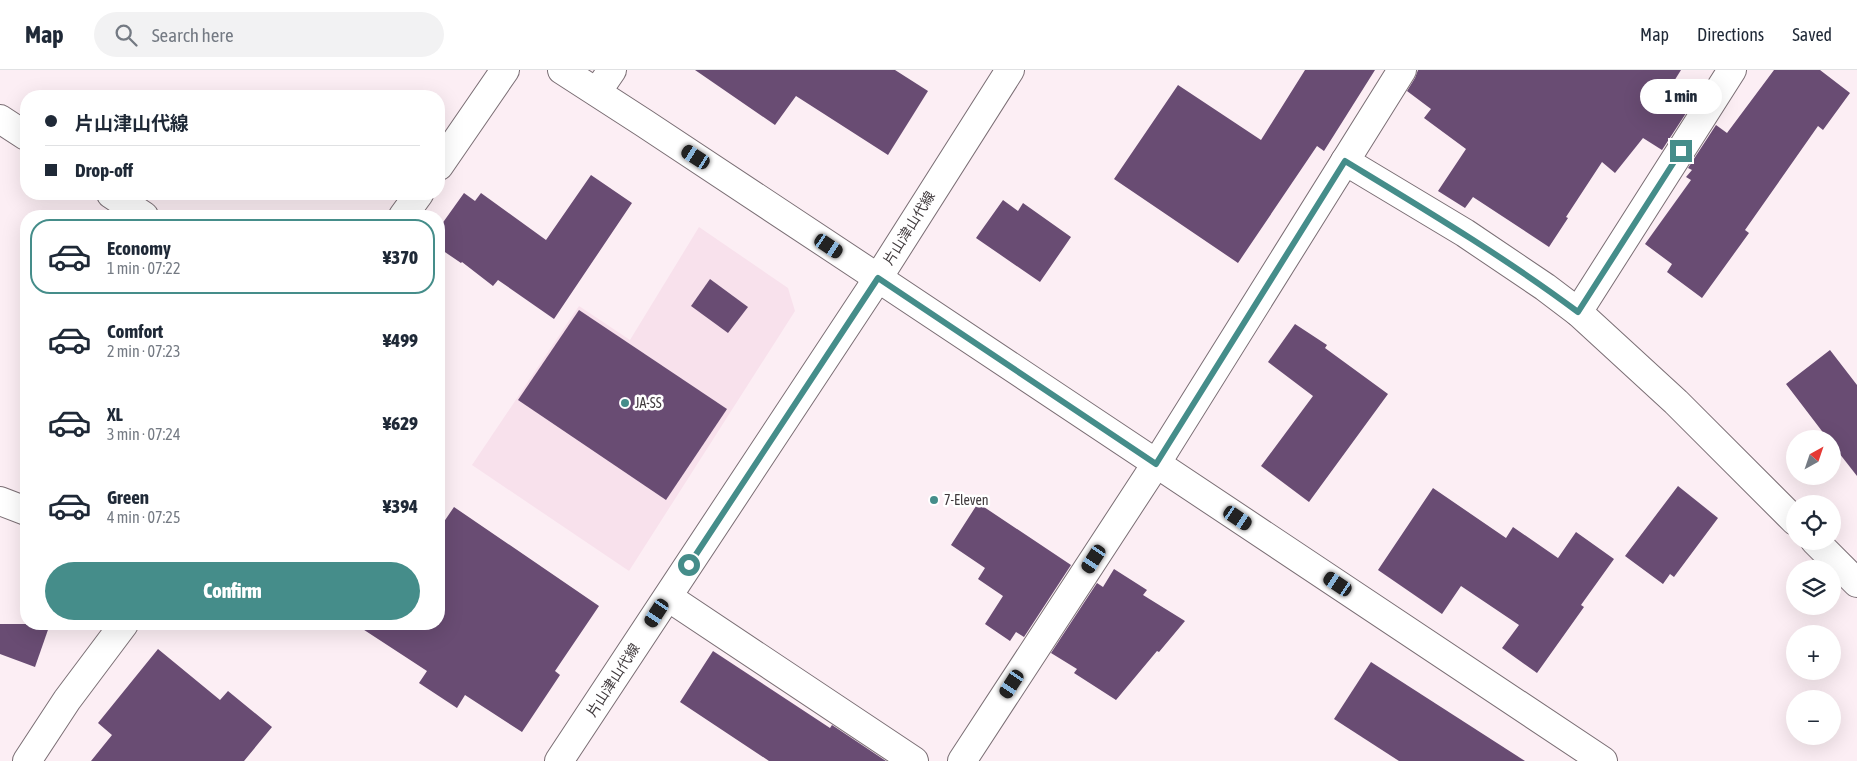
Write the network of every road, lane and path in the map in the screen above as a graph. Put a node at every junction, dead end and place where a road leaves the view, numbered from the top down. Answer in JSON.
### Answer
{"nodes":[{"id":1,"x":506,"y":70,"type":"edge"},
{"id":2,"x":562,"y":70,"type":"edge"},
{"id":3,"x":1010,"y":70,"type":"edge"},
{"id":4,"x":1402,"y":70,"type":"edge"},
{"id":5,"x":1732,"y":70,"type":"edge"},
{"id":6,"x":604,"y":81,"type":"edge"},
{"id":7,"x":0,"y":119,"type":"edge"},
{"id":8,"x":20,"y":132,"type":"edge"},
{"id":9,"x":445,"y":157,"type":"edge"},
{"id":10,"x":1345,"y":161,"type":"junction"},
{"id":11,"x":119,"y":200,"type":"edge"},
{"id":12,"x":135,"y":210,"type":"edge"},
{"id":13,"x":878,"y":278,"type":"junction"},
{"id":14,"x":1578,"y":312,"type":"junction"},
{"id":15,"x":1156,"y":464,"type":"junction"},
{"id":16,"x":0,"y":501,"type":"edge"},
{"id":17,"x":20,"y":509,"type":"edge"},
{"id":18,"x":1786,"y":512,"type":"edge"},
{"id":19,"x":1824,"y":550,"type":"edge"},
{"id":20,"x":1857,"y":583,"type":"edge"},
{"id":21,"x":668,"y":597,"type":"junction"},
{"id":22,"x":120,"y":630,"type":"edge"},
{"id":23,"x":27,"y":761,"type":"edge"},
{"id":24,"x":559,"y":761,"type":"edge"},
{"id":25,"x":914,"y":761,"type":"edge"},
{"id":26,"x":962,"y":761,"type":"edge"},
{"id":27,"x":1603,"y":761,"type":"edge"}],
"edges":[{"from":1,"to":9,"type":"street"},
{"from":2,"to":6,"type":"street"},
{"from":3,"to":13,"type":"street","name":"片山津山代線"},
{"from":4,"to":10,"type":"street"},
{"from":5,"to":14,"type":"street"},
{"from":6,"to":13,"type":"street"},
{"from":7,"to":8,"type":"street"},
{"from":10,"to":14,"type":"street"},
{"from":10,"to":15,"type":"street"},
{"from":11,"to":12,"type":"street"},
{"from":13,"to":15,"type":"street"},
{"from":13,"to":21,"type":"street","name":"片山津山代線"},
{"from":14,"to":18,"type":"street"},
{"from":15,"to":26,"type":"street"},
{"from":15,"to":27,"type":"street"},
{"from":16,"to":17,"type":"street"},
{"from":19,"to":20,"type":"street"},
{"from":21,"to":24,"type":"street","name":"片山津山代線"},
{"from":21,"to":25,"type":"street"},
{"from":22,"to":23,"type":"street"}]}
